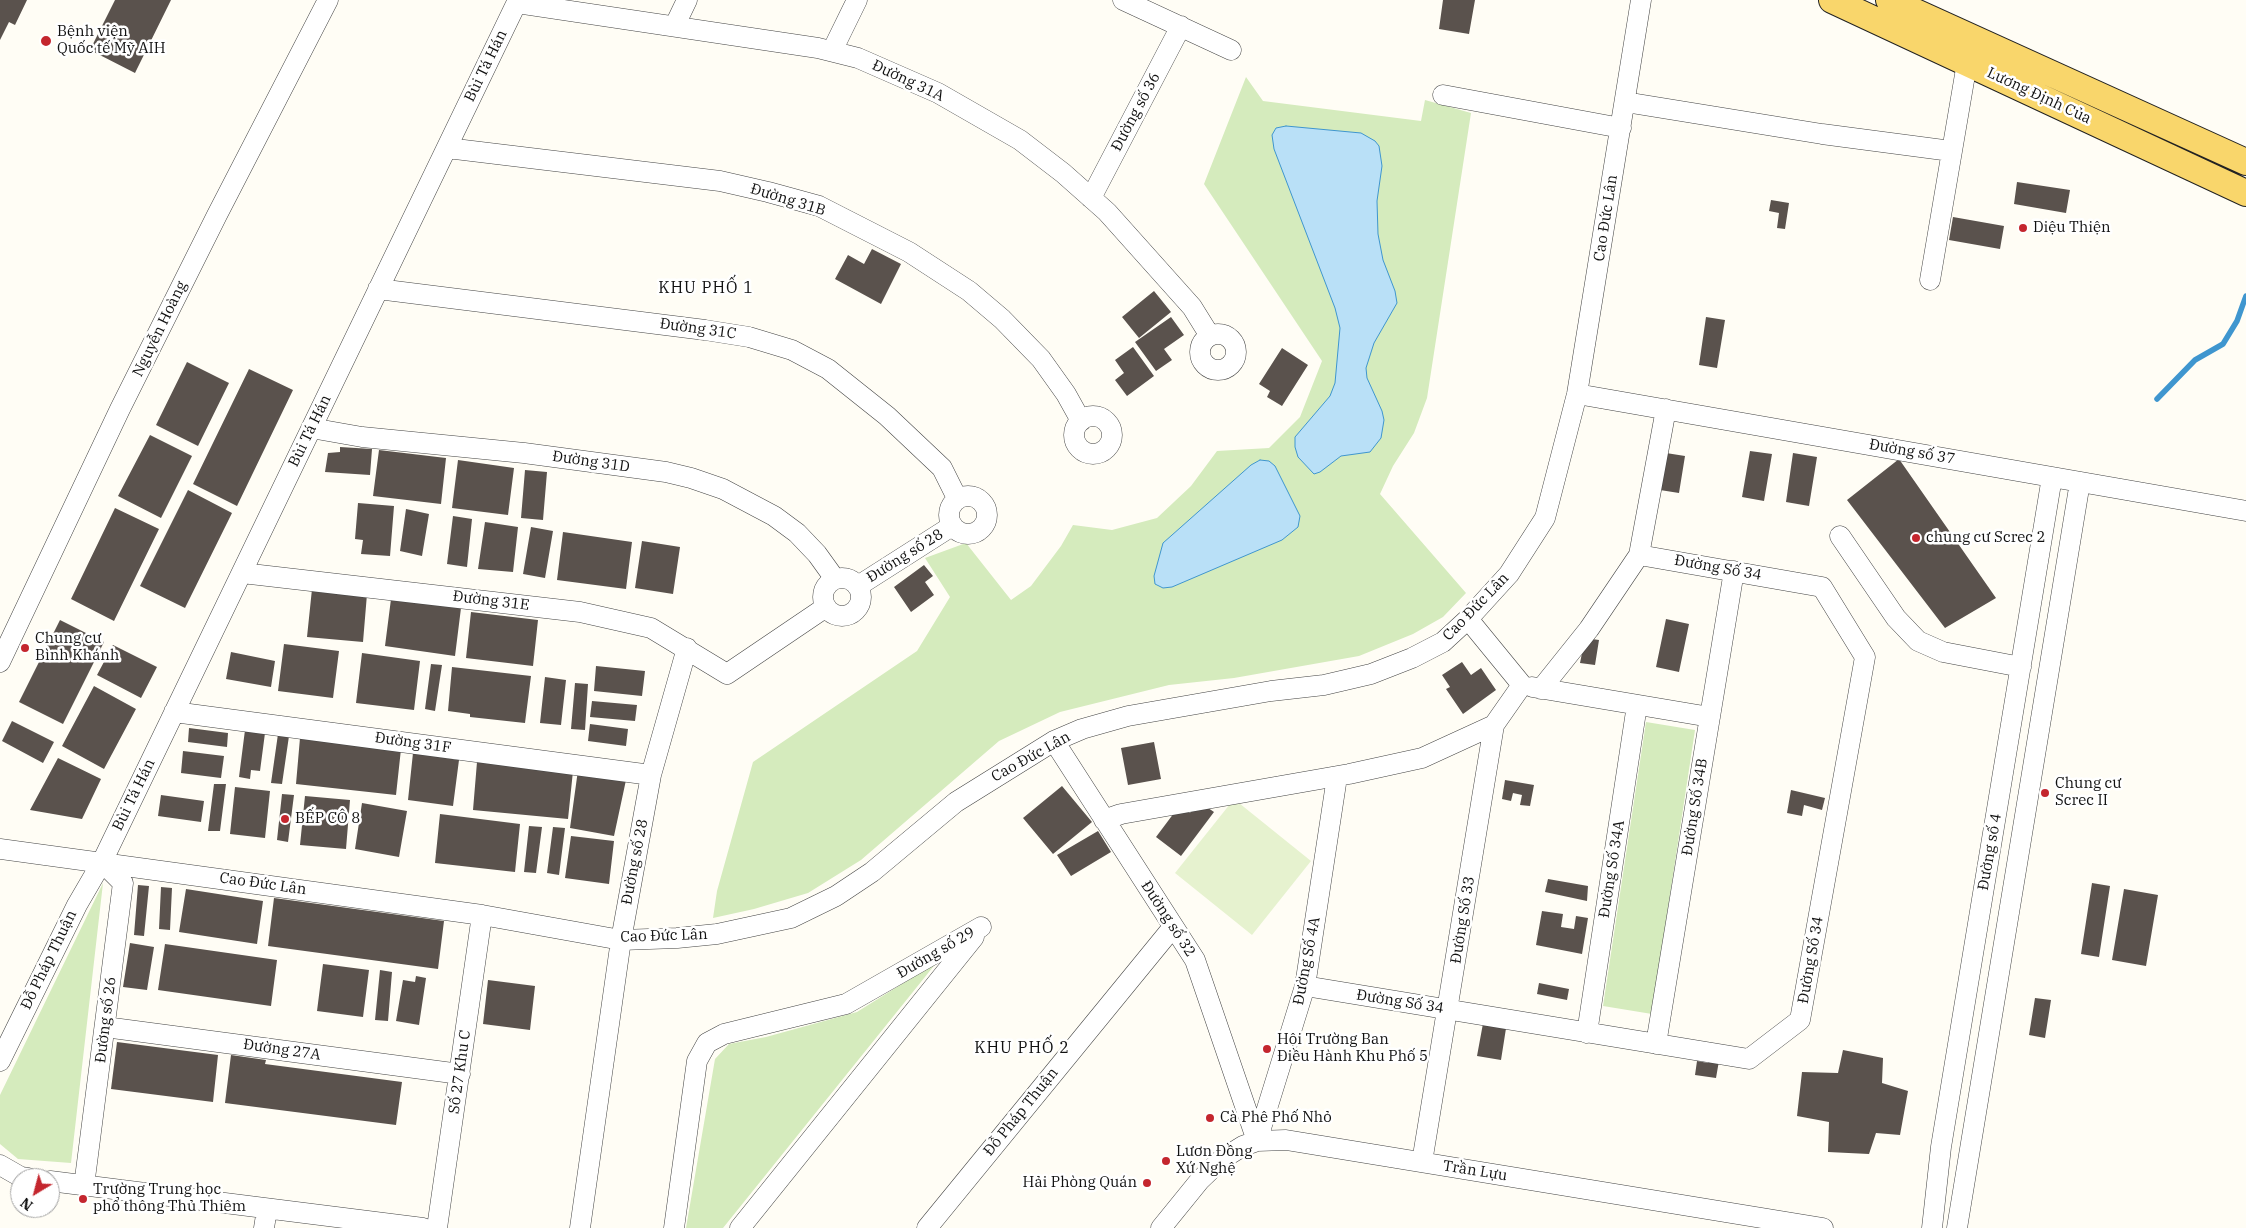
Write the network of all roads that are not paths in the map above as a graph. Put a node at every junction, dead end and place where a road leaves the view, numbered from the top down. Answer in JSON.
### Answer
{"nodes":[{"id":1,"x":328,"y":0,"type":"edge"},
{"id":2,"x":687,"y":0,"type":"edge"},
{"id":3,"x":857,"y":0,"type":"edge"},
{"id":4,"x":1123,"y":0,"type":"edge"},
{"id":5,"x":1641,"y":0,"type":"edge"},
{"id":6,"x":1832,"y":0,"type":"edge"},
{"id":7,"x":1889,"y":0,"type":"edge"},
{"id":8,"x":517,"y":2,"type":"edge"},
{"id":9,"x":675,"y":25,"type":"junction"},
{"id":10,"x":1180,"y":26,"type":"junction"},
{"id":11,"x":1231,"y":50,"type":"dead end"},
{"id":12,"x":832,"y":51,"type":"junction"},
{"id":13,"x":1967,"y":63,"type":"junction"},
{"id":14,"x":1442,"y":95,"type":"dead end"},
{"id":15,"x":1625,"y":102,"type":"junction"},
{"id":16,"x":1621,"y":128,"type":"junction"},
{"id":17,"x":447,"y":148,"type":"junction"},
{"id":18,"x":1950,"y":151,"type":"junction"},
{"id":19,"x":2246,"y":162,"type":"edge"},
{"id":20,"x":2246,"y":193,"type":"edge"},
{"id":21,"x":1090,"y":198,"type":"junction"},
{"id":22,"x":1930,"y":280,"type":"dead end"},
{"id":23,"x":378,"y":289,"type":"junction"},
{"id":24,"x":1210,"y":336,"type":"dead end"},
{"id":25,"x":1577,"y":394,"type":"junction"},
{"id":26,"x":1666,"y":409,"type":"junction"},
{"id":27,"x":1081,"y":421,"type":"dead end"},
{"id":28,"x":311,"y":428,"type":"junction"},
{"id":29,"x":2052,"y":477,"type":"junction"},
{"id":30,"x":2080,"y":482,"type":"junction"},
{"id":31,"x":957,"y":498,"type":"junction"},
{"id":32,"x":2246,"y":511,"type":"edge"},
{"id":33,"x":952,"y":526,"type":"junction"},
{"id":34,"x":1840,"y":536,"type":"dead end"},
{"id":35,"x":1639,"y":555,"type":"junction"},
{"id":36,"x":1734,"y":571,"type":"junction"},
{"id":37,"x":242,"y":573,"type":"junction"},
{"id":38,"x":835,"y":579,"type":"junction"},
{"id":39,"x":858,"y":586,"type":"junction"},
{"id":40,"x":826,"y":607,"type":"junction"},
{"id":41,"x":1468,"y":620,"type":"junction"},
{"id":42,"x":687,"y":648,"type":"junction"},
{"id":43,"x":0,"y":662,"type":"edge"},
{"id":44,"x":2021,"y":667,"type":"junction"},
{"id":45,"x":1522,"y":686,"type":"junction"},
{"id":46,"x":1541,"y":689,"type":"junction"},
{"id":47,"x":1637,"y":705,"type":"junction"},
{"id":48,"x":174,"y":712,"type":"junction"},
{"id":49,"x":1710,"y":717,"type":"junction"},
{"id":50,"x":1494,"y":725,"type":"junction"},
{"id":51,"x":1054,"y":741,"type":"junction"},
{"id":52,"x":651,"y":775,"type":"junction"},
{"id":53,"x":1337,"y":777,"type":"junction"},
{"id":54,"x":1104,"y":820,"type":"junction"},
{"id":55,"x":0,"y":849,"type":"edge"},
{"id":56,"x":102,"y":862,"type":"junction"},
{"id":57,"x":482,"y":916,"type":"junction"},
{"id":58,"x":1173,"y":927,"type":"junction"},
{"id":59,"x":620,"y":940,"type":"junction"},
{"id":60,"x":1306,"y":986,"type":"junction"},
{"id":61,"x":1448,"y":1009,"type":"junction"},
{"id":62,"x":105,"y":1027,"type":"junction"},
{"id":63,"x":1587,"y":1033,"type":"junction"},
{"id":64,"x":1656,"y":1044,"type":"junction"},
{"id":65,"x":0,"y":1061,"type":"edge"},
{"id":66,"x":460,"y":1074,"type":"junction"},
{"id":67,"x":1257,"y":1141,"type":"junction"},
{"id":68,"x":1422,"y":1162,"type":"junction"},
{"id":69,"x":60,"y":1183,"type":"edge"},
{"id":70,"x":84,"y":1186,"type":"junction"},
{"id":71,"x":266,"y":1218,"type":"edge"},
{"id":72,"x":423,"y":1228,"type":"edge"},
{"id":73,"x":437,"y":1228,"type":"edge"},
{"id":74,"x":580,"y":1228,"type":"edge"},
{"id":75,"x":674,"y":1228,"type":"edge"},
{"id":76,"x":740,"y":1228,"type":"edge"},
{"id":77,"x":927,"y":1228,"type":"edge"},
{"id":78,"x":1161,"y":1228,"type":"edge"},
{"id":79,"x":1823,"y":1228,"type":"edge"},
{"id":80,"x":1932,"y":1228,"type":"edge"},
{"id":81,"x":1957,"y":1228,"type":"edge"}],
"edges":[{"from":1,"to":43,"type":"street","name":"Nguyễn Hoàng"},
{"from":2,"to":9,"type":"street"},
{"from":3,"to":12,"type":"street"},
{"from":4,"to":10,"type":"street"},
{"from":5,"to":15,"type":"street","name":"Cao Đức Lân"},
{"from":6,"to":13,"type":"main road","name":"Lương Định Của"},
{"from":7,"to":19,"type":"main road","name":"Lương Định Của"},
{"from":8,"to":9,"type":"street","name":"Đường 31A"},
{"from":8,"to":17,"type":"street","name":"Bùi Tá Hán"},
{"from":9,"to":12,"type":"street","name":"Đường 31A"},
{"from":10,"to":11,"type":"street"},
{"from":10,"to":21,"type":"street","name":"Đường số 36"},
{"from":12,"to":21,"type":"street","name":"Đường 31A"},
{"from":13,"to":18,"type":"street"},
{"from":13,"to":20,"type":"main road","name":"Lương Định Của"},
{"from":14,"to":16,"type":"street"},
{"from":15,"to":16,"type":"street","name":"Cao Đức Lân"},
{"from":15,"to":18,"type":"street"},
{"from":16,"to":25,"type":"street","name":"Cao Đức Lân"},
{"from":17,"to":23,"type":"street","name":"Bùi Tá Hán"},
{"from":17,"to":27,"type":"street","name":"Đường 31B"},
{"from":18,"to":22,"type":"street"},
{"from":21,"to":24,"type":"street","name":"Đường 31A"},
{"from":23,"to":28,"type":"street","name":"Bùi Tá Hán"},
{"from":23,"to":31,"type":"street","name":"Đường 31C"},
{"from":25,"to":26,"type":"street","name":"Đường số 37"},
{"from":25,"to":41,"type":"street","name":"Cao Đức Lân"},
{"from":26,"to":29,"type":"street","name":"Đường số 37"},
{"from":26,"to":35,"type":"street"},
{"from":28,"to":37,"type":"street","name":"Bùi Tá Hán"},
{"from":28,"to":38,"type":"street","name":"Đường 31D"},
{"from":29,"to":30,"type":"street","name":"Đường số 37"},
{"from":29,"to":44,"type":"street","name":"Đường số 4"},
{"from":30,"to":32,"type":"street","name":"Đường số 37"},
{"from":30,"to":81,"type":"street","name":"Đường số 4"},
{"from":31,"to":33,"type":"street"},
{"from":31,"to":33,"type":"street"},
{"from":33,"to":39,"type":"street","name":"Đường số 28"},
{"from":34,"to":44,"type":"street"},
{"from":35,"to":36,"type":"street","name":"Đường Số 34"},
{"from":35,"to":46,"type":"street"},
{"from":36,"to":49,"type":"street","name":"Đường Số 34B"},
{"from":36,"to":64,"type":"street","name":"Đường Số 34"},
{"from":37,"to":42,"type":"street","name":"Đường 31E"},
{"from":37,"to":48,"type":"street","name":"Bùi Tá Hán"},
{"from":38,"to":39,"type":"street"},
{"from":38,"to":40,"type":"street"},
{"from":39,"to":40,"type":"street"},
{"from":40,"to":42,"type":"street","name":"Đường 31E"},
{"from":41,"to":45,"type":"street"},
{"from":41,"to":51,"type":"street","name":"Cao Đức Lân"},
{"from":42,"to":52,"type":"street","name":"Đường số 28"},
{"from":44,"to":80,"type":"street","name":"Đường số 4"},
{"from":45,"to":46,"type":"street"},
{"from":45,"to":50,"type":"street","name":"Đường Số 33"},
{"from":46,"to":47,"type":"street"},
{"from":47,"to":49,"type":"street"},
{"from":47,"to":63,"type":"street","name":"Đường Số 34A"},
{"from":48,"to":52,"type":"street","name":"Đường 31F"},
{"from":48,"to":56,"type":"street","name":"Bùi Tá Hán"},
{"from":49,"to":64,"type":"street","name":"Đường Số 34B"},
{"from":50,"to":53,"type":"street"},
{"from":50,"to":61,"type":"street","name":"Đường Số 33"},
{"from":51,"to":54,"type":"street","name":"Đường số 32"},
{"from":51,"to":59,"type":"street","name":"Cao Đức Lân"},
{"from":52,"to":59,"type":"street","name":"Đường số 28"},
{"from":53,"to":54,"type":"street"},
{"from":53,"to":60,"type":"street","name":"Đường Số 4A"},
{"from":54,"to":58,"type":"street","name":"Đường số 32"},
{"from":55,"to":56,"type":"street","name":"Cao Đức Lân"},
{"from":56,"to":57,"type":"street","name":"Cao Đức Lân"},
{"from":56,"to":62,"type":"street","name":"Đường số 26"},
{"from":56,"to":65,"type":"street","name":"Đỗ Pháp Thuận"},
{"from":57,"to":59,"type":"street","name":"Cao Đức Lân"},
{"from":57,"to":66,"type":"street","name":"Số 27 Khu C"},
{"from":58,"to":67,"type":"street","name":"Đường số 32"},
{"from":58,"to":77,"type":"street","name":"Đỗ Pháp Thuận"},
{"from":59,"to":74,"type":"street","name":"Đường số 28"},
{"from":60,"to":61,"type":"street","name":"Đường Số 34"},
{"from":60,"to":67,"type":"street","name":"Đường Số 4A"},
{"from":61,"to":63,"type":"street","name":"Đường Số 34"},
{"from":61,"to":68,"type":"street","name":"Đường Số 33"},
{"from":62,"to":66,"type":"street","name":"Đường 27A"},
{"from":62,"to":70,"type":"street","name":"Đường số 26"},
{"from":63,"to":64,"type":"street","name":"Đường Số 34"},
{"from":66,"to":73,"type":"street","name":"Số 27 Khu C"},
{"from":67,"to":68,"type":"street","name":"Trần Lựu"},
{"from":67,"to":78,"type":"street","name":"Trần Lựu"},
{"from":68,"to":79,"type":"street","name":"Trần Lựu"},
{"from":69,"to":70,"type":"street"},
{"from":70,"to":71,"type":"street"},
{"from":71,"to":72,"type":"street"},
{"from":75,"to":76,"type":"street","name":"Đường số 29"}]}
